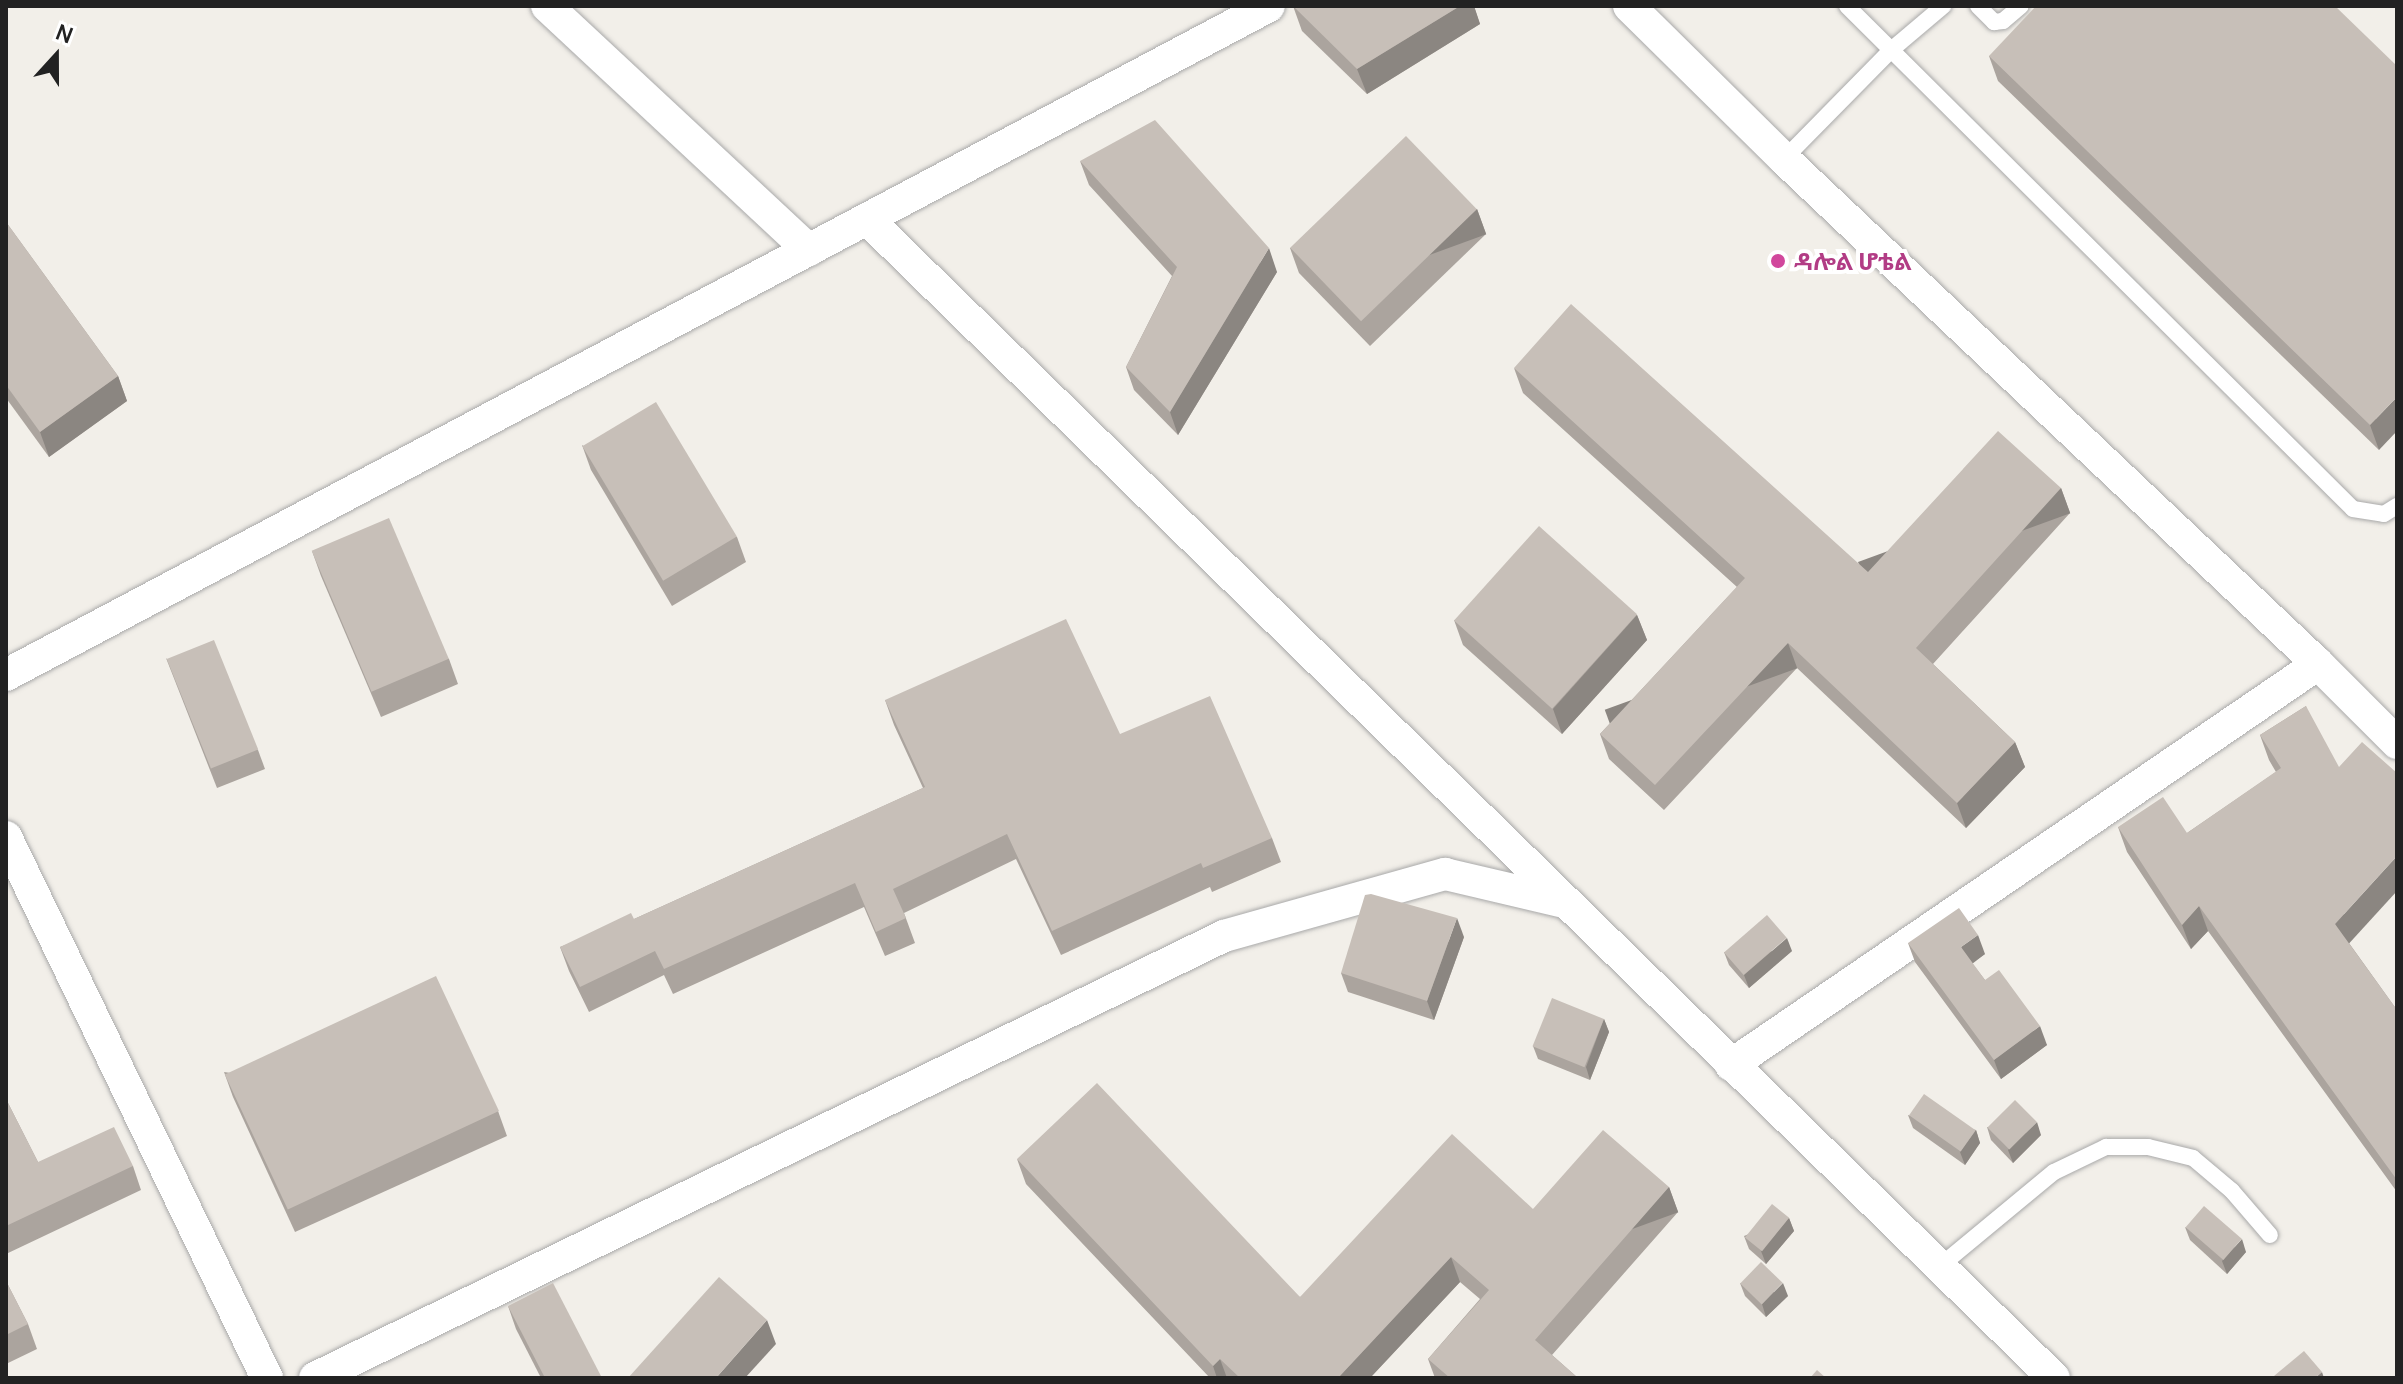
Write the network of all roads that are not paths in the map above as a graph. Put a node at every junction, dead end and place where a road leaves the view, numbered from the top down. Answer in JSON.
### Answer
{"nodes":[{"id":1,"x":547,"y":6,"type":"edge"},
{"id":2,"x":1269,"y":6,"type":"edge"},
{"id":3,"x":1629,"y":6,"type":"edge"},
{"id":4,"x":1847,"y":6,"type":"edge"},
{"id":5,"x":1943,"y":6,"type":"edge"},
{"id":6,"x":1978,"y":6,"type":"edge"},
{"id":7,"x":2021,"y":6,"type":"edge"},
{"id":8,"x":1890,"y":51,"type":"junction"},
{"id":9,"x":1784,"y":159,"type":"junction"},
{"id":10,"x":867,"y":219,"type":"junction"},
{"id":11,"x":809,"y":250,"type":"junction"},
{"id":12,"x":2397,"y":506,"type":"edge"},
{"id":13,"x":2318,"y":664,"type":"junction"},
{"id":14,"x":6,"y":675,"type":"edge"},
{"id":15,"x":2397,"y":743,"type":"edge"},
{"id":16,"x":6,"y":837,"type":"edge"},
{"id":17,"x":1564,"y":902,"type":"junction"},
{"id":18,"x":1731,"y":1065,"type":"junction"},
{"id":19,"x":2270,"y":1235,"type":"dead end"},
{"id":20,"x":1939,"y":1267,"type":"junction"},
{"id":21,"x":267,"y":1378,"type":"edge"},
{"id":22,"x":315,"y":1378,"type":"edge"},
{"id":23,"x":2054,"y":1378,"type":"edge"}],
"edges":[{"from":1,"to":11,"type":"street"},
{"from":2,"to":10,"type":"street"},
{"from":3,"to":9,"type":"street"},
{"from":4,"to":8,"type":"lane"},
{"from":5,"to":8,"type":"lane"},
{"from":6,"to":7,"type":"lane"},
{"from":8,"to":9,"type":"lane"},
{"from":8,"to":12,"type":"lane"},
{"from":9,"to":13,"type":"street"},
{"from":10,"to":11,"type":"street"},
{"from":10,"to":17,"type":"street"},
{"from":11,"to":14,"type":"street"},
{"from":13,"to":15,"type":"street"},
{"from":13,"to":18,"type":"street"},
{"from":16,"to":21,"type":"street"},
{"from":17,"to":18,"type":"street"},
{"from":17,"to":22,"type":"street"},
{"from":18,"to":20,"type":"street"},
{"from":19,"to":20,"type":"lane"},
{"from":20,"to":23,"type":"street"}]}
